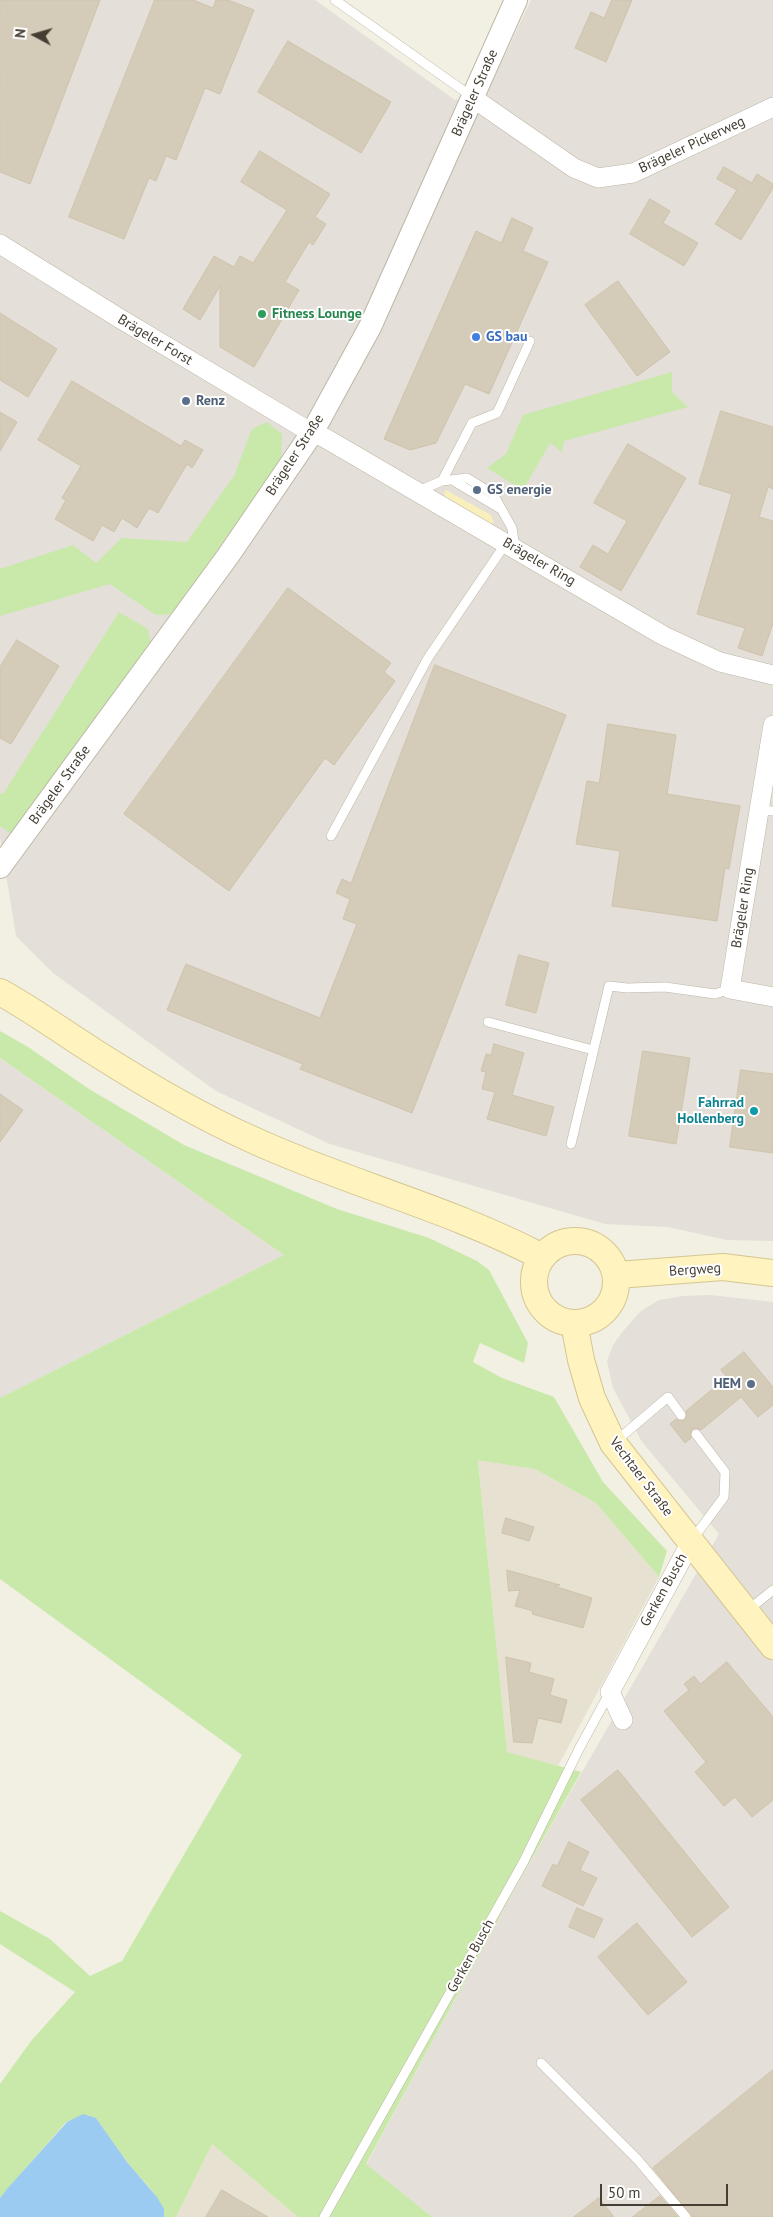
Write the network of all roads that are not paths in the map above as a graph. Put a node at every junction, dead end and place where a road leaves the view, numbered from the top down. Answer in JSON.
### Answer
{"nodes":[{"id":1,"x":335,"y":0,"type":"edge"},
{"id":2,"x":516,"y":0,"type":"edge"},
{"id":3,"x":473,"y":98,"type":"junction"},
{"id":4,"x":773,"y":107,"type":"edge"},
{"id":5,"x":0,"y":244,"type":"edge"},
{"id":6,"x":530,"y":342,"type":"dead end"},
{"id":7,"x":312,"y":433,"type":"junction"},
{"id":8,"x":447,"y":480,"type":"junction"},
{"id":9,"x":418,"y":491,"type":"junction"},
{"id":10,"x":510,"y":545,"type":"junction"},
{"id":11,"x":773,"y":675,"type":"edge"},
{"id":12,"x":773,"y":725,"type":"edge"},
{"id":13,"x":766,"y":811,"type":"edge"},
{"id":14,"x":331,"y":836,"type":"dead end"},
{"id":15,"x":0,"y":867,"type":"edge"},
{"id":16,"x":730,"y":989,"type":"junction"},
{"id":17,"x":0,"y":992,"type":"edge"},
{"id":18,"x":773,"y":997,"type":"edge"},
{"id":19,"x":488,"y":1022,"type":"dead end"},
{"id":20,"x":593,"y":1050,"type":"junction"},
{"id":21,"x":571,"y":1144,"type":"dead end"},
{"id":22,"x":542,"y":1257,"type":"junction"},
{"id":23,"x":773,"y":1273,"type":"edge"},
{"id":24,"x":616,"y":1275,"type":"junction"},
{"id":25,"x":574,"y":1323,"type":"junction"},
{"id":26,"x":682,"y":1415,"type":"dead end"},
{"id":27,"x":696,"y":1434,"type":"dead end"},
{"id":28,"x":613,"y":1443,"type":"junction"},
{"id":29,"x":691,"y":1542,"type":"junction"},
{"id":30,"x":773,"y":1590,"type":"edge"},
{"id":31,"x":746,"y":1612,"type":"junction"},
{"id":32,"x":773,"y":1646,"type":"edge"},
{"id":33,"x":610,"y":1692,"type":"junction"},
{"id":34,"x":623,"y":1720,"type":"dead end"},
{"id":35,"x":541,"y":2064,"type":"dead end"},
{"id":36,"x":324,"y":2217,"type":"edge"},
{"id":37,"x":686,"y":2217,"type":"edge"}],
"edges":[{"from":1,"to":3,"type":"lane","name":"Brägeler Pickerweg"},
{"from":2,"to":3,"type":"street","name":"Brägeler Straße"},
{"from":3,"to":4,"type":"street","name":"Brägeler Pickerweg"},
{"from":3,"to":7,"type":"street","name":"Brägeler Straße"},
{"from":5,"to":7,"type":"street","name":"Brägeler Forst"},
{"from":6,"to":8,"type":"lane"},
{"from":7,"to":9,"type":"street","name":"Brägeler Ring"},
{"from":7,"to":15,"type":"street","name":"Brägeler Straße"},
{"from":8,"to":9,"type":"lane"},
{"from":8,"to":10,"type":"lane"},
{"from":9,"to":10,"type":"street","name":"Brägeler Ring"},
{"from":10,"to":11,"type":"street","name":"Brägeler Ring"},
{"from":10,"to":14,"type":"lane"},
{"from":12,"to":13,"type":"street","name":"Brägeler Ring"},
{"from":13,"to":16,"type":"street","name":"Brägeler Ring"},
{"from":16,"to":18,"type":"street"},
{"from":16,"to":20,"type":"lane"},
{"from":17,"to":22,"type":"main road"},
{"from":19,"to":20,"type":"lane"},
{"from":20,"to":21,"type":"lane"},
{"from":22,"to":24,"type":"main road"},
{"from":22,"to":25,"type":"main road"},
{"from":23,"to":24,"type":"main road","name":"Bergweg"},
{"from":24,"to":25,"type":"main road"},
{"from":25,"to":28,"type":"main road","name":"Vechtaer Straße"},
{"from":26,"to":28,"type":"lane"},
{"from":27,"to":29,"type":"lane"},
{"from":28,"to":29,"type":"main road","name":"Vechtaer Straße"},
{"from":29,"to":31,"type":"main road","name":"Vechtaer Straße"},
{"from":29,"to":33,"type":"street","name":"Gerken Busch"},
{"from":30,"to":31,"type":"lane"},
{"from":31,"to":32,"type":"main road","name":"Vechtaer Straße"},
{"from":33,"to":34,"type":"street"},
{"from":33,"to":36,"type":"lane","name":"Gerken Busch"},
{"from":35,"to":37,"type":"lane"}]}
